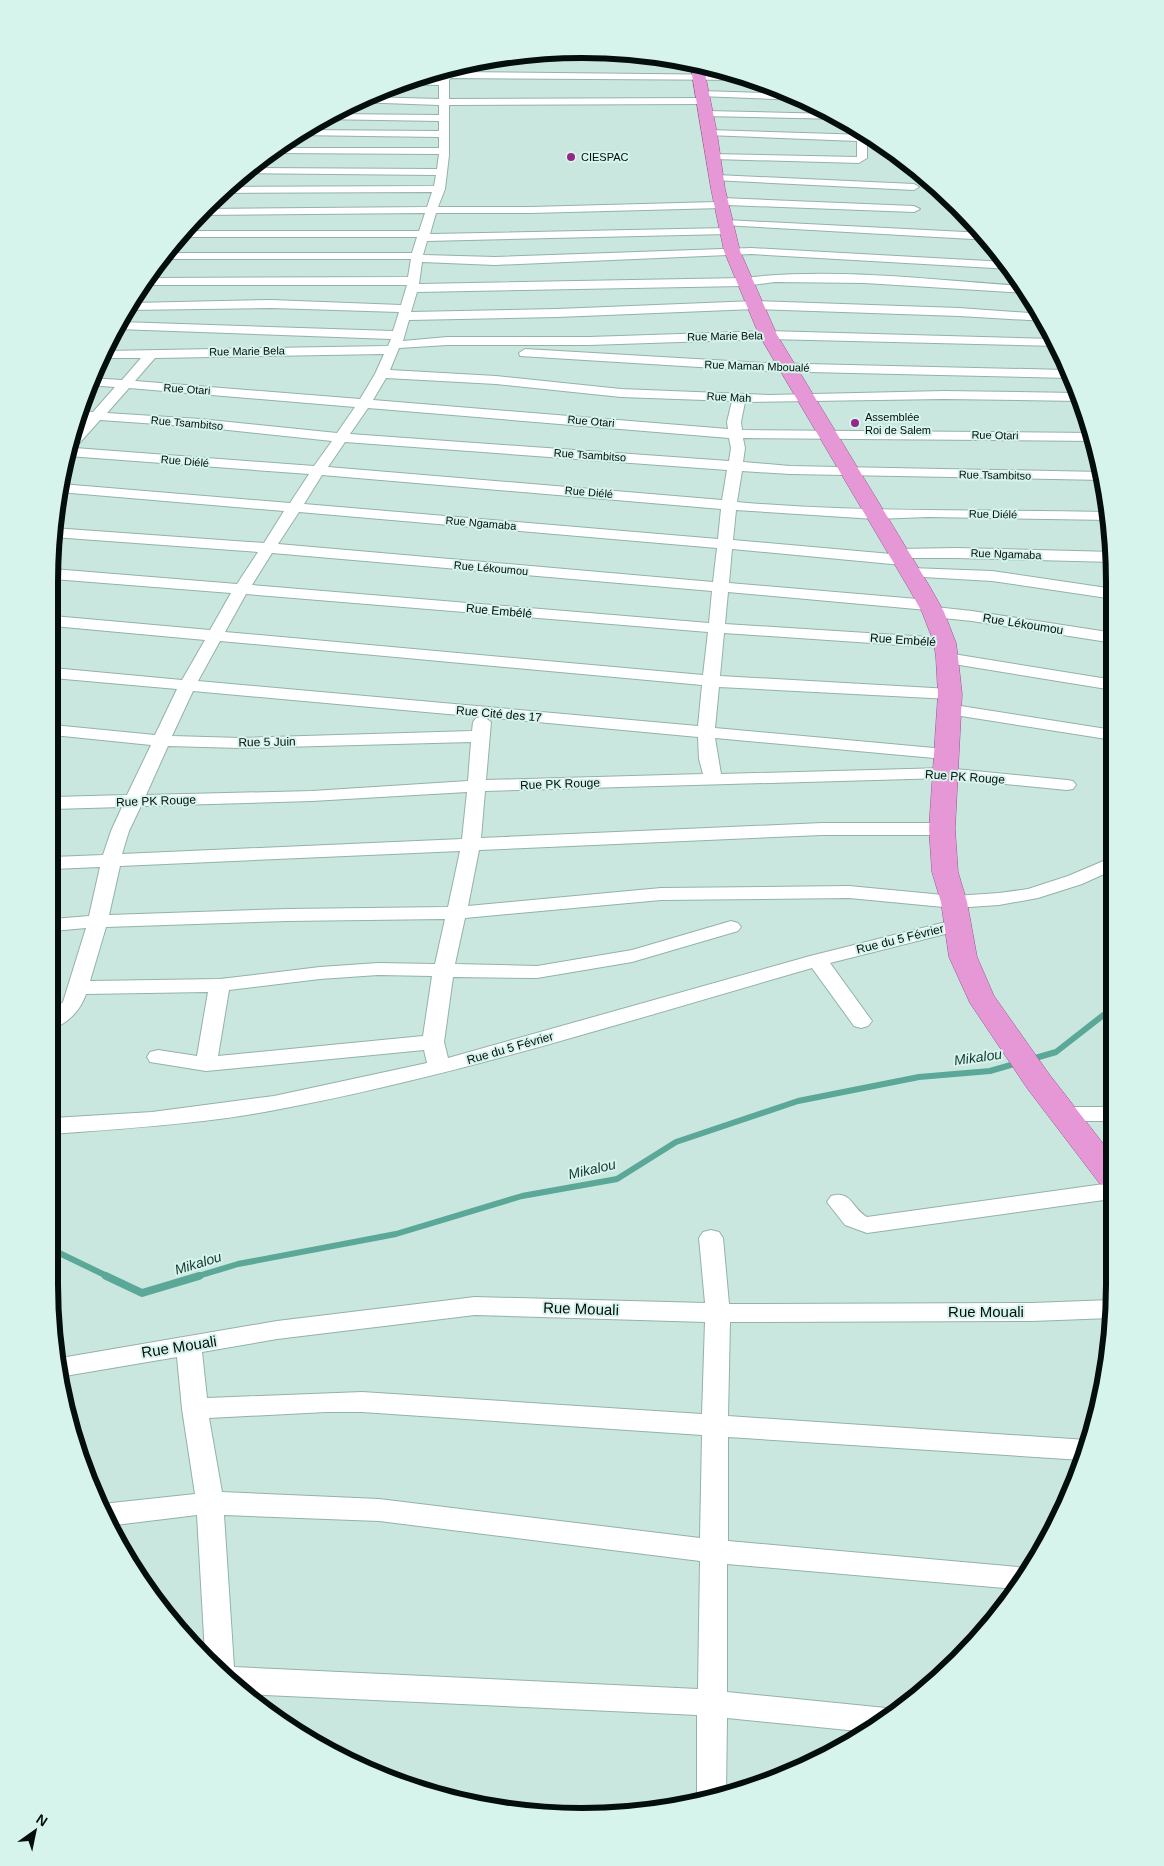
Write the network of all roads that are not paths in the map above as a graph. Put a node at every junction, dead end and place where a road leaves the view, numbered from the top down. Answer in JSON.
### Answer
{"nodes":[{"id":1,"x":446,"y":78,"type":"edge"},
{"id":2,"x":432,"y":79,"type":"edge"},
{"id":3,"x":740,"y":82,"type":"edge"},
{"id":4,"x":701,"y":95,"type":"edge"},
{"id":5,"x":782,"y":97,"type":"edge"},
{"id":6,"x":374,"y":100,"type":"edge"},
{"id":7,"x":445,"y":102,"type":"junction"},
{"id":8,"x":817,"y":113,"type":"edge"},
{"id":9,"x":340,"y":117,"type":"edge"},
{"id":10,"x":444,"y":118,"type":"junction"},
{"id":11,"x":312,"y":133,"type":"edge"},
{"id":12,"x":444,"y":134,"type":"junction"},
{"id":13,"x":862,"y":139,"type":"joint"},
{"id":14,"x":284,"y":151,"type":"edge"},
{"id":15,"x":444,"y":151,"type":"junction"},
{"id":16,"x":714,"y":156,"type":"junction"},
{"id":17,"x":257,"y":171,"type":"edge"},
{"id":18,"x":442,"y":172,"type":"junction"},
{"id":19,"x":717,"y":178,"type":"junction"},
{"id":20,"x":914,"y":187,"type":"dead end"},
{"id":21,"x":440,"y":189,"type":"junction"},
{"id":22,"x":234,"y":190,"type":"edge"},
{"id":23,"x":914,"y":209,"type":"dead end"},
{"id":24,"x":431,"y":210,"type":"junction"},
{"id":25,"x":210,"y":212,"type":"edge"},
{"id":26,"x":726,"y":222,"type":"junction"},
{"id":27,"x":190,"y":234,"type":"edge"},
{"id":28,"x":424,"y":236,"type":"junction"},
{"id":29,"x":976,"y":236,"type":"edge"},
{"id":30,"x":172,"y":256,"type":"edge"},
{"id":31,"x":417,"y":257,"type":"junction"},
{"id":32,"x":1000,"y":266,"type":"edge"},
{"id":33,"x":152,"y":282,"type":"edge"},
{"id":34,"x":743,"y":282,"type":"junction"},
{"id":35,"x":413,"y":284,"type":"junction"},
{"id":36,"x":1017,"y":289,"type":"edge"},
{"id":37,"x":754,"y":305,"type":"junction"},
{"id":38,"x":137,"y":306,"type":"edge"},
{"id":39,"x":404,"y":312,"type":"junction"},
{"id":40,"x":1034,"y":317,"type":"edge"},
{"id":41,"x":125,"y":326,"type":"edge"},
{"id":42,"x":768,"y":336,"type":"junction"},
{"id":43,"x":447,"y":341,"type":"junction"},
{"id":44,"x":395,"y":343,"type":"junction"},
{"id":45,"x":1048,"y":343,"type":"edge"},
{"id":46,"x":152,"y":354,"type":"junction"},
{"id":47,"x":110,"y":355,"type":"edge"},
{"id":48,"x":788,"y":368,"type":"junction"},
{"id":49,"x":382,"y":374,"type":"junction"},
{"id":50,"x":1064,"y":374,"type":"edge"},
{"id":51,"x":97,"y":382,"type":"edge"},
{"id":52,"x":125,"y":384,"type":"junction"},
{"id":53,"x":1073,"y":397,"type":"edge"},
{"id":54,"x":739,"y":398,"type":"junction"},
{"id":55,"x":808,"y":399,"type":"junction"},
{"id":56,"x":365,"y":402,"type":"junction"},
{"id":57,"x":84,"y":415,"type":"edge"},
{"id":58,"x":95,"y":416,"type":"junction"},
{"id":59,"x":736,"y":434,"type":"junction"},
{"id":60,"x":827,"y":436,"type":"junction"},
{"id":61,"x":78,"y":437,"type":"edge"},
{"id":62,"x":1086,"y":437,"type":"edge"},
{"id":63,"x":342,"y":438,"type":"junction"},
{"id":64,"x":74,"y":452,"type":"edge"},
{"id":65,"x":736,"y":466,"type":"junction"},
{"id":66,"x":319,"y":470,"type":"junction"},
{"id":67,"x":850,"y":471,"type":"junction"},
{"id":68,"x":1095,"y":476,"type":"edge"},
{"id":69,"x":66,"y":489,"type":"edge"},
{"id":70,"x":729,"y":505,"type":"junction"},
{"id":71,"x":294,"y":508,"type":"junction"},
{"id":72,"x":875,"y":515,"type":"junction"},
{"id":73,"x":1102,"y":516,"type":"edge"},
{"id":74,"x":60,"y":533,"type":"edge"},
{"id":75,"x":726,"y":545,"type":"junction"},
{"id":76,"x":267,"y":548,"type":"junction"},
{"id":77,"x":1105,"y":557,"type":"edge"},
{"id":78,"x":904,"y":562,"type":"junction"},
{"id":79,"x":58,"y":574,"type":"edge"},
{"id":80,"x":722,"y":588,"type":"junction"},
{"id":81,"x":240,"y":590,"type":"junction"},
{"id":82,"x":1106,"y":593,"type":"edge"},
{"id":83,"x":931,"y":609,"type":"junction"},
{"id":84,"x":58,"y":621,"type":"edge"},
{"id":85,"x":716,"y":628,"type":"junction"},
{"id":86,"x":215,"y":636,"type":"junction"},
{"id":87,"x":1106,"y":637,"type":"edge"},
{"id":88,"x":946,"y":650,"type":"junction"},
{"id":89,"x":58,"y":673,"type":"edge"},
{"id":90,"x":711,"y":681,"type":"junction"},
{"id":91,"x":1106,"y":683,"type":"edge"},
{"id":92,"x":187,"y":685,"type":"junction"},
{"id":93,"x":949,"y":702,"type":"junction"},
{"id":94,"x":484,"y":712,"type":"junction"},
{"id":95,"x":58,"y":731,"type":"edge"},
{"id":96,"x":706,"y":732,"type":"junction"},
{"id":97,"x":1106,"y":734,"type":"edge"},
{"id":98,"x":481,"y":736,"type":"junction"},
{"id":99,"x":161,"y":741,"type":"junction"},
{"id":100,"x":945,"y":763,"type":"junction"},
{"id":101,"x":713,"y":779,"type":"junction"},
{"id":102,"x":476,"y":786,"type":"junction"},
{"id":103,"x":1067,"y":786,"type":"dead end"},
{"id":104,"x":131,"y":802,"type":"junction"},
{"id":105,"x":58,"y":803,"type":"edge"},
{"id":106,"x":942,"y":829,"type":"junction"},
{"id":107,"x":471,"y":845,"type":"junction"},
{"id":108,"x":111,"y":859,"type":"junction"},
{"id":109,"x":58,"y":863,"type":"edge"},
{"id":110,"x":1106,"y":866,"type":"edge"},
{"id":111,"x":954,"y":902,"type":"junction"},
{"id":112,"x":456,"y":913,"type":"junction"},
{"id":113,"x":97,"y":921,"type":"junction"},
{"id":114,"x":58,"y":925,"type":"edge"},
{"id":115,"x":958,"y":925,"type":"junction"},
{"id":116,"x":731,"y":927,"type":"dead end"},
{"id":117,"x":818,"y":960,"type":"junction"},
{"id":118,"x":442,"y":971,"type":"junction"},
{"id":119,"x":220,"y":985,"type":"junction"},
{"id":120,"x":79,"y":988,"type":"junction"},
{"id":121,"x":58,"y":1017,"type":"edge"},
{"id":122,"x":861,"y":1021,"type":"dead end"},
{"id":123,"x":433,"y":1042,"type":"junction"},
{"id":124,"x":158,"y":1057,"type":"dead end"},
{"id":125,"x":206,"y":1064,"type":"junction"},
{"id":126,"x":439,"y":1068,"type":"junction"},
{"id":127,"x":1063,"y":1114,"type":"junction"},
{"id":128,"x":1106,"y":1114,"type":"edge"},
{"id":129,"x":58,"y":1126,"type":"edge"},
{"id":130,"x":1106,"y":1168,"type":"edge"},
{"id":131,"x":1106,"y":1192,"type":"edge"},
{"id":132,"x":839,"y":1202,"type":"dead end"},
{"id":133,"x":711,"y":1238,"type":"dead end"},
{"id":134,"x":1105,"y":1309,"type":"edge"},
{"id":135,"x":718,"y":1313,"type":"junction"},
{"id":136,"x":189,"y":1346,"type":"junction"},
{"id":137,"x":65,"y":1367,"type":"edge"},
{"id":138,"x":195,"y":1409,"type":"junction"},
{"id":139,"x":715,"y":1426,"type":"junction"},
{"id":140,"x":1080,"y":1450,"type":"edge"},
{"id":141,"x":210,"y":1503,"type":"junction"},
{"id":142,"x":111,"y":1514,"type":"edge"},
{"id":143,"x":713,"y":1551,"type":"junction"},
{"id":144,"x":1016,"y":1577,"type":"edge"},
{"id":145,"x":220,"y":1663,"type":"edge"},
{"id":146,"x":239,"y":1680,"type":"edge"},
{"id":147,"x":711,"y":1703,"type":"junction"},
{"id":148,"x":873,"y":1720,"type":"edge"},
{"id":149,"x":711,"y":1792,"type":"edge"}],
"edges":[{"from":1,"to":2,"type":"street"},
{"from":1,"to":4,"type":"street"},
{"from":1,"to":7,"type":"street"},
{"from":3,"to":4,"type":"street"},
{"from":4,"to":5,"type":"street"},
{"from":4,"to":7,"type":"street"},
{"from":4,"to":8,"type":"street"},
{"from":4,"to":13,"type":"street"},
{"from":4,"to":16,"type":"highway"},
{"from":6,"to":7,"type":"street"},
{"from":7,"to":10,"type":"street"},
{"from":9,"to":10,"type":"street"},
{"from":10,"to":12,"type":"street"},
{"from":11,"to":12,"type":"street"},
{"from":12,"to":15,"type":"street"},
{"from":13,"to":16,"type":"street"},
{"from":14,"to":15,"type":"street"},
{"from":15,"to":18,"type":"street"},
{"from":16,"to":19,"type":"highway"},
{"from":17,"to":18,"type":"street"},
{"from":18,"to":21,"type":"street"},
{"from":19,"to":20,"type":"street"},
{"from":19,"to":26,"type":"highway"},
{"from":21,"to":22,"type":"street"},
{"from":21,"to":24,"type":"street"},
{"from":23,"to":26,"type":"street"},
{"from":24,"to":25,"type":"street"},
{"from":24,"to":26,"type":"street"},
{"from":24,"to":28,"type":"street"},
{"from":26,"to":28,"type":"street"},
{"from":26,"to":29,"type":"street"},
{"from":26,"to":31,"type":"street"},
{"from":26,"to":32,"type":"street"},
{"from":26,"to":34,"type":"highway"},
{"from":27,"to":28,"type":"street"},
{"from":28,"to":31,"type":"street"},
{"from":30,"to":31,"type":"street"},
{"from":31,"to":35,"type":"street"},
{"from":33,"to":35,"type":"street"},
{"from":34,"to":35,"type":"street"},
{"from":34,"to":36,"type":"street"},
{"from":34,"to":37,"type":"highway"},
{"from":35,"to":39,"type":"street"},
{"from":37,"to":39,"type":"street"},
{"from":37,"to":40,"type":"street"},
{"from":37,"to":42,"type":"highway"},
{"from":38,"to":39,"type":"street"},
{"from":39,"to":44,"type":"street"},
{"from":41,"to":44,"type":"street"},
{"from":42,"to":43,"type":"street","name":"Rue Marie Bela"},
{"from":42,"to":45,"type":"street","name":"Rue Marie Bela"},
{"from":42,"to":48,"type":"highway"},
{"from":43,"to":44,"type":"street","name":"Rue Marie Bela"},
{"from":43,"to":48,"type":"street","name":"Rue Maman Mboualé"},
{"from":44,"to":46,"type":"street","name":"Rue Marie Bela"},
{"from":44,"to":49,"type":"street"},
{"from":46,"to":47,"type":"street","name":"Rue Marie Bela"},
{"from":46,"to":52,"type":"street"},
{"from":48,"to":50,"type":"street","name":"Rue Maman Mboualé"},
{"from":48,"to":55,"type":"highway"},
{"from":49,"to":54,"type":"street","name":"Rue Mah"},
{"from":49,"to":56,"type":"street"},
{"from":51,"to":52,"type":"street","name":"Rue Otari"},
{"from":52,"to":56,"type":"street","name":"Rue Otari"},
{"from":52,"to":58,"type":"street"},
{"from":53,"to":55,"type":"street","name":"Rue Mah"},
{"from":54,"to":55,"type":"street","name":"Rue Mah"},
{"from":54,"to":59,"type":"street"},
{"from":55,"to":60,"type":"highway"},
{"from":56,"to":59,"type":"street","name":"Rue Otari"},
{"from":56,"to":63,"type":"street"},
{"from":57,"to":58,"type":"street","name":"Rue Tsambitso"},
{"from":58,"to":61,"type":"street"},
{"from":58,"to":63,"type":"street","name":"Rue Tsambitso"},
{"from":59,"to":60,"type":"street","name":"Rue Otari"},
{"from":59,"to":65,"type":"street"},
{"from":60,"to":62,"type":"street","name":"Rue Otari"},
{"from":60,"to":67,"type":"highway"},
{"from":63,"to":65,"type":"street","name":"Rue Tsambitso"},
{"from":63,"to":66,"type":"street"},
{"from":64,"to":66,"type":"street","name":"Rue Diélé"},
{"from":65,"to":67,"type":"street","name":"Rue Tsambitso"},
{"from":65,"to":70,"type":"street"},
{"from":66,"to":70,"type":"street","name":"Rue Diélé"},
{"from":66,"to":71,"type":"street"},
{"from":67,"to":68,"type":"street","name":"Rue Tsambitso"},
{"from":67,"to":72,"type":"highway"},
{"from":69,"to":71,"type":"street","name":"Rue Ngamaba"},
{"from":70,"to":72,"type":"street","name":"Rue Diélé"},
{"from":70,"to":75,"type":"street"},
{"from":71,"to":75,"type":"street","name":"Rue Ngamaba"},
{"from":71,"to":76,"type":"street"},
{"from":72,"to":73,"type":"street","name":"Rue Diélé"},
{"from":72,"to":78,"type":"highway"},
{"from":74,"to":76,"type":"street","name":"Rue Lékoumou"},
{"from":75,"to":78,"type":"street","name":"Rue Ngamaba"},
{"from":75,"to":80,"type":"street"},
{"from":76,"to":80,"type":"street","name":"Rue Lékoumou"},
{"from":76,"to":81,"type":"street"},
{"from":77,"to":78,"type":"street","name":"Rue Ngamaba"},
{"from":78,"to":82,"type":"street"},
{"from":78,"to":83,"type":"highway"},
{"from":79,"to":81,"type":"street","name":"Rue Embélé"},
{"from":80,"to":83,"type":"street","name":"Rue Lékoumou"},
{"from":80,"to":85,"type":"street"},
{"from":81,"to":85,"type":"street","name":"Rue Embélé"},
{"from":81,"to":86,"type":"street"},
{"from":83,"to":87,"type":"street","name":"Rue Lékoumou"},
{"from":83,"to":88,"type":"highway"},
{"from":84,"to":86,"type":"street"},
{"from":85,"to":88,"type":"street","name":"Rue Embélé"},
{"from":85,"to":90,"type":"street"},
{"from":86,"to":90,"type":"street"},
{"from":86,"to":92,"type":"street"},
{"from":88,"to":91,"type":"street","name":"Rue Embélé"},
{"from":88,"to":93,"type":"highway"},
{"from":89,"to":92,"type":"street","name":"Rue Cité des 17"},
{"from":90,"to":93,"type":"street"},
{"from":90,"to":96,"type":"street"},
{"from":92,"to":94,"type":"street","name":"Rue Cité des 17"},
{"from":92,"to":99,"type":"street"},
{"from":93,"to":97,"type":"street"},
{"from":93,"to":100,"type":"highway"},
{"from":94,"to":96,"type":"street","name":"Rue Cité des 17"},
{"from":94,"to":98,"type":"street"},
{"from":95,"to":99,"type":"street","name":"Rue 5 Juin"},
{"from":96,"to":100,"type":"street","name":"Rue Cité des 17"},
{"from":96,"to":101,"type":"street"},
{"from":98,"to":99,"type":"street","name":"Rue 5 Juin"},
{"from":98,"to":102,"type":"street"},
{"from":99,"to":104,"type":"street"},
{"from":100,"to":101,"type":"street","name":"Rue PK Rouge"},
{"from":100,"to":103,"type":"street","name":"Rue PK Rouge"},
{"from":100,"to":106,"type":"highway"},
{"from":101,"to":102,"type":"street","name":"Rue PK Rouge"},
{"from":102,"to":104,"type":"street","name":"Rue PK Rouge"},
{"from":102,"to":107,"type":"street"},
{"from":104,"to":105,"type":"street","name":"Rue PK Rouge"},
{"from":104,"to":108,"type":"street"},
{"from":106,"to":107,"type":"street"},
{"from":106,"to":111,"type":"highway"},
{"from":107,"to":108,"type":"street"},
{"from":107,"to":112,"type":"street"},
{"from":108,"to":109,"type":"street"},
{"from":108,"to":113,"type":"street"},
{"from":110,"to":111,"type":"street"},
{"from":111,"to":112,"type":"street"},
{"from":111,"to":115,"type":"highway"},
{"from":112,"to":113,"type":"street"},
{"from":112,"to":118,"type":"street"},
{"from":113,"to":114,"type":"street"},
{"from":113,"to":120,"type":"street"},
{"from":115,"to":117,"type":"street","name":"Rue du 5 Février"},
{"from":115,"to":127,"type":"highway"},
{"from":116,"to":118,"type":"street"},
{"from":117,"to":122,"type":"street"},
{"from":117,"to":126,"type":"street","name":"Rue du 5 Février"},
{"from":118,"to":119,"type":"street"},
{"from":118,"to":123,"type":"street"},
{"from":119,"to":120,"type":"street"},
{"from":119,"to":125,"type":"street"},
{"from":120,"to":121,"type":"street"},
{"from":123,"to":125,"type":"street"},
{"from":123,"to":126,"type":"street"},
{"from":124,"to":125,"type":"street"},
{"from":126,"to":129,"type":"street","name":"Rue du 5 Février"},
{"from":127,"to":128,"type":"street"},
{"from":127,"to":130,"type":"highway"},
{"from":131,"to":132,"type":"street"},
{"from":133,"to":135,"type":"street"},
{"from":134,"to":135,"type":"street","name":"Rue Mouali"},
{"from":135,"to":136,"type":"street","name":"Rue Mouali"},
{"from":135,"to":139,"type":"street"},
{"from":136,"to":137,"type":"street","name":"Rue Mouali"},
{"from":136,"to":138,"type":"street"},
{"from":138,"to":139,"type":"street"},
{"from":138,"to":141,"type":"street"},
{"from":139,"to":140,"type":"street"},
{"from":139,"to":143,"type":"street"},
{"from":141,"to":142,"type":"street"},
{"from":141,"to":143,"type":"street"},
{"from":141,"to":145,"type":"street"},
{"from":143,"to":144,"type":"street"},
{"from":143,"to":147,"type":"street"},
{"from":146,"to":147,"type":"street"},
{"from":147,"to":148,"type":"street"},
{"from":147,"to":149,"type":"street"}]}
